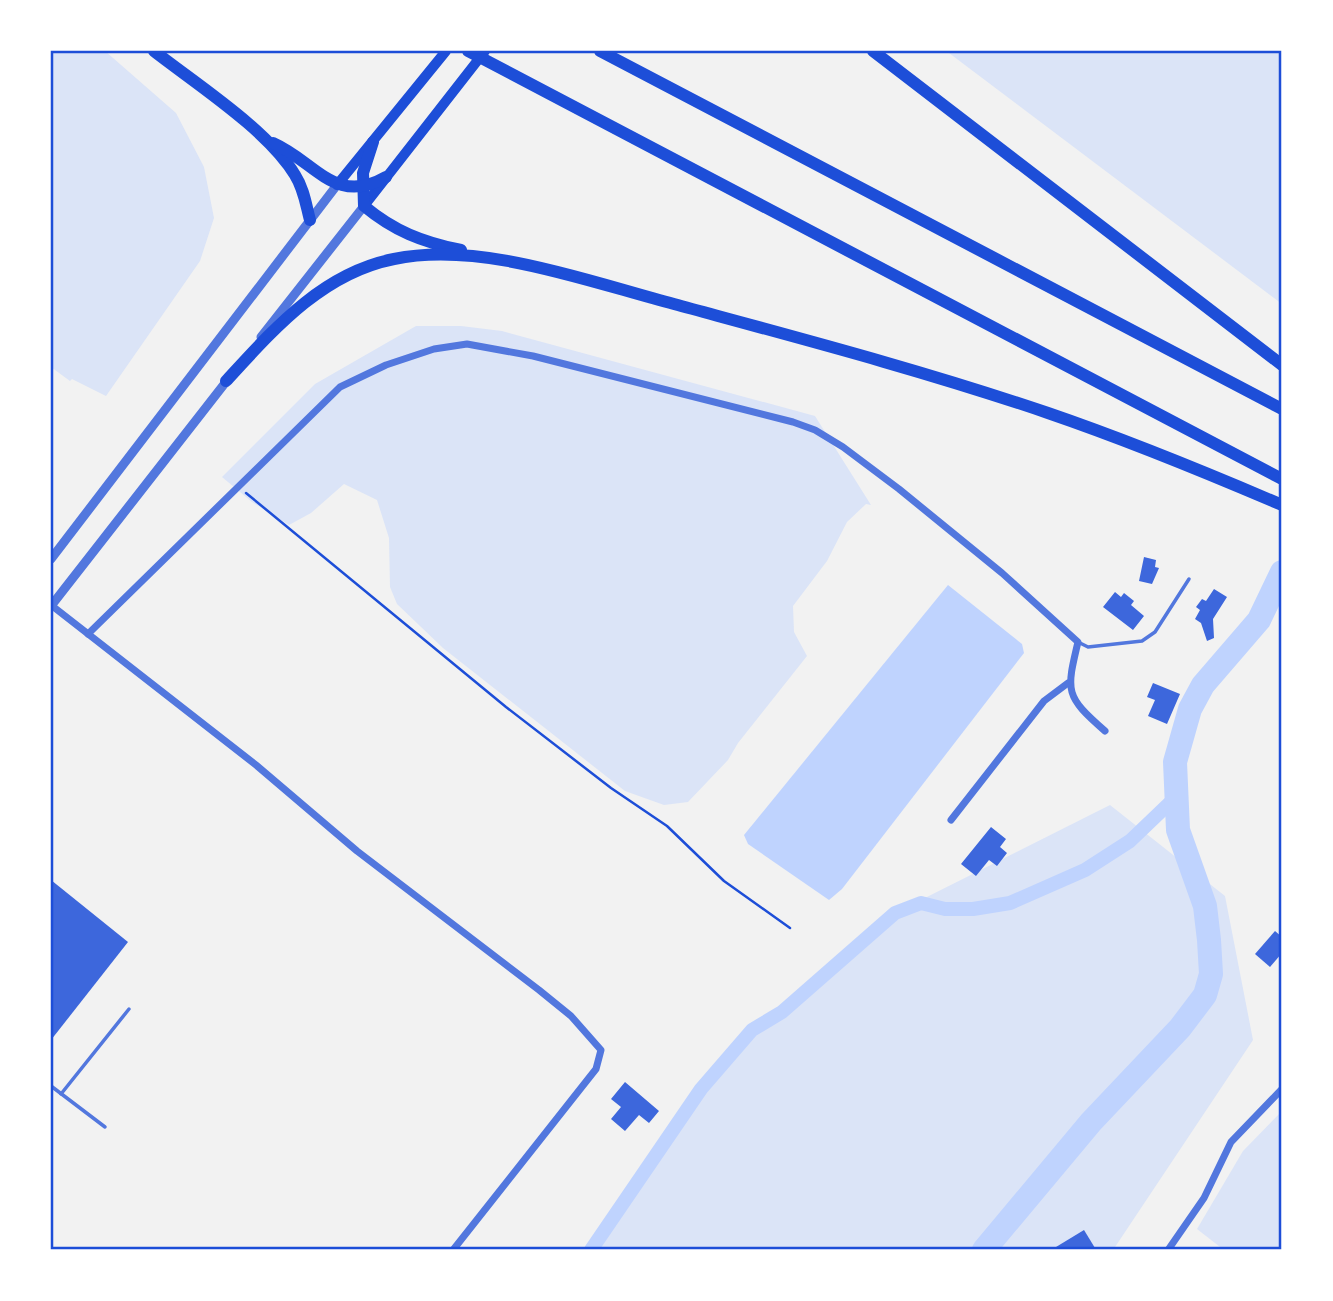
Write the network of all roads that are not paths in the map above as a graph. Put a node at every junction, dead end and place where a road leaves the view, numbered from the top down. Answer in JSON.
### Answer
{"nodes":[{"id":1,"x":154,"y":51,"type":"edge"},
{"id":2,"x":446,"y":51,"type":"edge"},
{"id":3,"x":468,"y":51,"type":"edge"},
{"id":4,"x":485,"y":51,"type":"edge"},
{"id":5,"x":600,"y":51,"type":"edge"},
{"id":6,"x":873,"y":51,"type":"edge"},
{"id":7,"x":266,"y":140,"type":"junction"},
{"id":8,"x":373,"y":142,"type":"junction"},
{"id":9,"x":386,"y":177,"type":"junction"},
{"id":10,"x":337,"y":185,"type":"junction"},
{"id":11,"x":362,"y":188,"type":"junction"},
{"id":12,"x":364,"y":206,"type":"junction"},
{"id":13,"x":310,"y":220,"type":"junction"},
{"id":14,"x":529,"y":266,"type":"junction"},
{"id":15,"x":1282,"y":365,"type":"edge"},
{"id":16,"x":226,"y":381,"type":"junction"},
{"id":17,"x":1282,"y":409,"type":"edge"},
{"id":18,"x":1282,"y":479,"type":"edge"},
{"id":19,"x":1282,"y":505,"type":"edge"},
{"id":20,"x":51,"y":559,"type":"edge"},
{"id":21,"x":1189,"y":579,"type":"dead end"},
{"id":22,"x":51,"y":605,"type":"edge"},
{"id":23,"x":88,"y":634,"type":"junction"},
{"id":24,"x":1078,"y":642,"type":"junction"},
{"id":25,"x":1068,"y":683,"type":"junction"},
{"id":26,"x":1105,"y":731,"type":"dead end"},
{"id":27,"x":951,"y":820,"type":"dead end"},
{"id":28,"x":129,"y":1009,"type":"dead end"},
{"id":29,"x":51,"y":1086,"type":"edge"},
{"id":30,"x":1282,"y":1089,"type":"edge"},
{"id":31,"x":61,"y":1094,"type":"junction"},
{"id":32,"x":105,"y":1127,"type":"dead end"},
{"id":33,"x":453,"y":1250,"type":"edge"},
{"id":34,"x":1168,"y":1250,"type":"edge"}],
"edges":[{"from":1,"to":7,"type":"highway"},
{"from":2,"to":8,"type":"main road"},
{"from":3,"to":18,"type":"highway"},
{"from":4,"to":9,"type":"main road"},
{"from":5,"to":17,"type":"highway"},
{"from":6,"to":15,"type":"highway"},
{"from":7,"to":10,"type":"highway"},
{"from":7,"to":13,"type":"highway"},
{"from":8,"to":10,"type":"main road"},
{"from":8,"to":11,"type":"highway"},
{"from":9,"to":11,"type":"highway"},
{"from":9,"to":12,"type":"main road"},
{"from":10,"to":11,"type":"highway"},
{"from":10,"to":13,"type":"street"},
{"from":11,"to":12,"type":"highway"},
{"from":12,"to":14,"type":"highway"},
{"from":12,"to":16,"type":"street"},
{"from":13,"to":20,"type":"street"},
{"from":14,"to":16,"type":"highway"},
{"from":14,"to":19,"type":"highway"},
{"from":16,"to":22,"type":"street"},
{"from":21,"to":24,"type":"lane"},
{"from":22,"to":23,"type":"street"},
{"from":23,"to":24,"type":"street"},
{"from":23,"to":33,"type":"street"},
{"from":24,"to":25,"type":"street"},
{"from":25,"to":26,"type":"street"},
{"from":25,"to":27,"type":"street"},
{"from":28,"to":31,"type":"lane"},
{"from":29,"to":31,"type":"lane"},
{"from":30,"to":34,"type":"street"},
{"from":31,"to":32,"type":"lane"}]}
